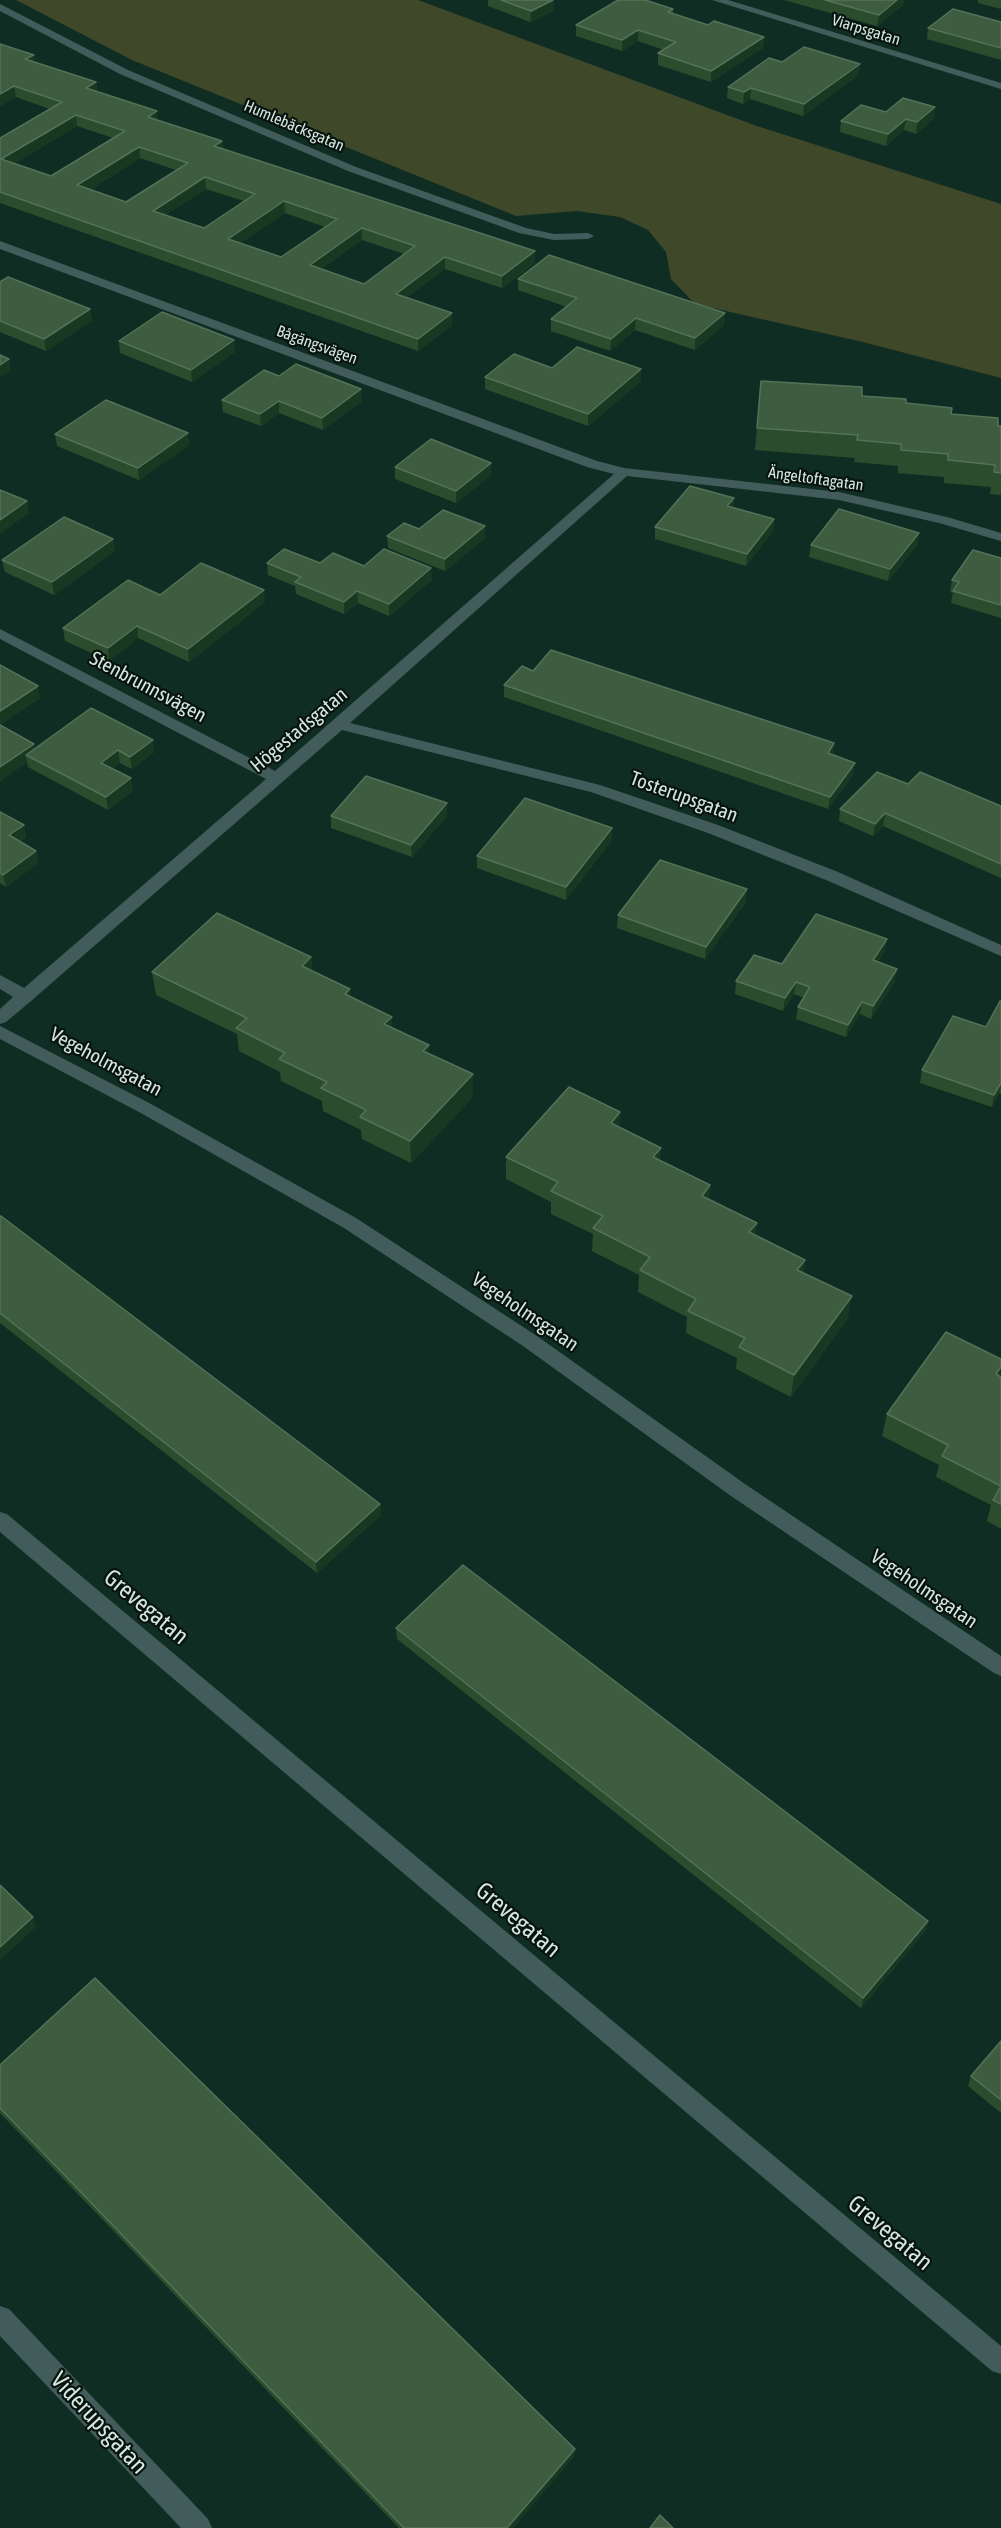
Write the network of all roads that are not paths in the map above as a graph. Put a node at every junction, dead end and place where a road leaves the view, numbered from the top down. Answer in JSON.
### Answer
{"nodes":[{"id":1,"x":721,"y":1,"type":"edge"},
{"id":2,"x":0,"y":7,"type":"edge"},
{"id":3,"x":1001,"y":86,"type":"edge"},
{"id":4,"x":588,"y":236,"type":"dead end"},
{"id":5,"x":0,"y":245,"type":"edge"},
{"id":6,"x":624,"y":472,"type":"junction"},
{"id":7,"x":1001,"y":537,"type":"edge"},
{"id":8,"x":0,"y":633,"type":"edge"},
{"id":9,"x":339,"y":725,"type":"junction"},
{"id":10,"x":276,"y":777,"type":"junction"},
{"id":11,"x":1001,"y":951,"type":"edge"},
{"id":12,"x":0,"y":981,"type":"edge"},
{"id":13,"x":25,"y":997,"type":"junction"},
{"id":14,"x":0,"y":1018,"type":"edge"},
{"id":15,"x":0,"y":1032,"type":"edge"},
{"id":16,"x":0,"y":1520,"type":"edge"},
{"id":17,"x":1001,"y":1667,"type":"edge"},
{"id":18,"x":0,"y":2318,"type":"edge"},
{"id":19,"x":1001,"y":2362,"type":"edge"},
{"id":20,"x":199,"y":2528,"type":"edge"}],
"edges":[{"from":1,"to":3,"type":"street","name":"Viarpsgatan"},
{"from":2,"to":4,"type":"street","name":"Humlebäcksgatan"},
{"from":5,"to":6,"type":"street","name":"Bågängsvägen"},
{"from":6,"to":7,"type":"street","name":"Ängeltoftagatan"},
{"from":6,"to":9,"type":"street","name":"Högestadsgatan"},
{"from":8,"to":10,"type":"street","name":"Stenbrunnsvägen"},
{"from":9,"to":10,"type":"street","name":"Högestadsgatan"},
{"from":9,"to":11,"type":"street","name":"Tosterupsgatan"},
{"from":10,"to":13,"type":"street","name":"Högestadsgatan"},
{"from":12,"to":13,"type":"street"},
{"from":13,"to":14,"type":"street","name":"Högestadsgatan"},
{"from":15,"to":17,"type":"street","name":"Vegeholmsgatan"},
{"from":16,"to":19,"type":"street","name":"Grevegatan"},
{"from":18,"to":20,"type":"street","name":"Viderupsgatan"}]}
